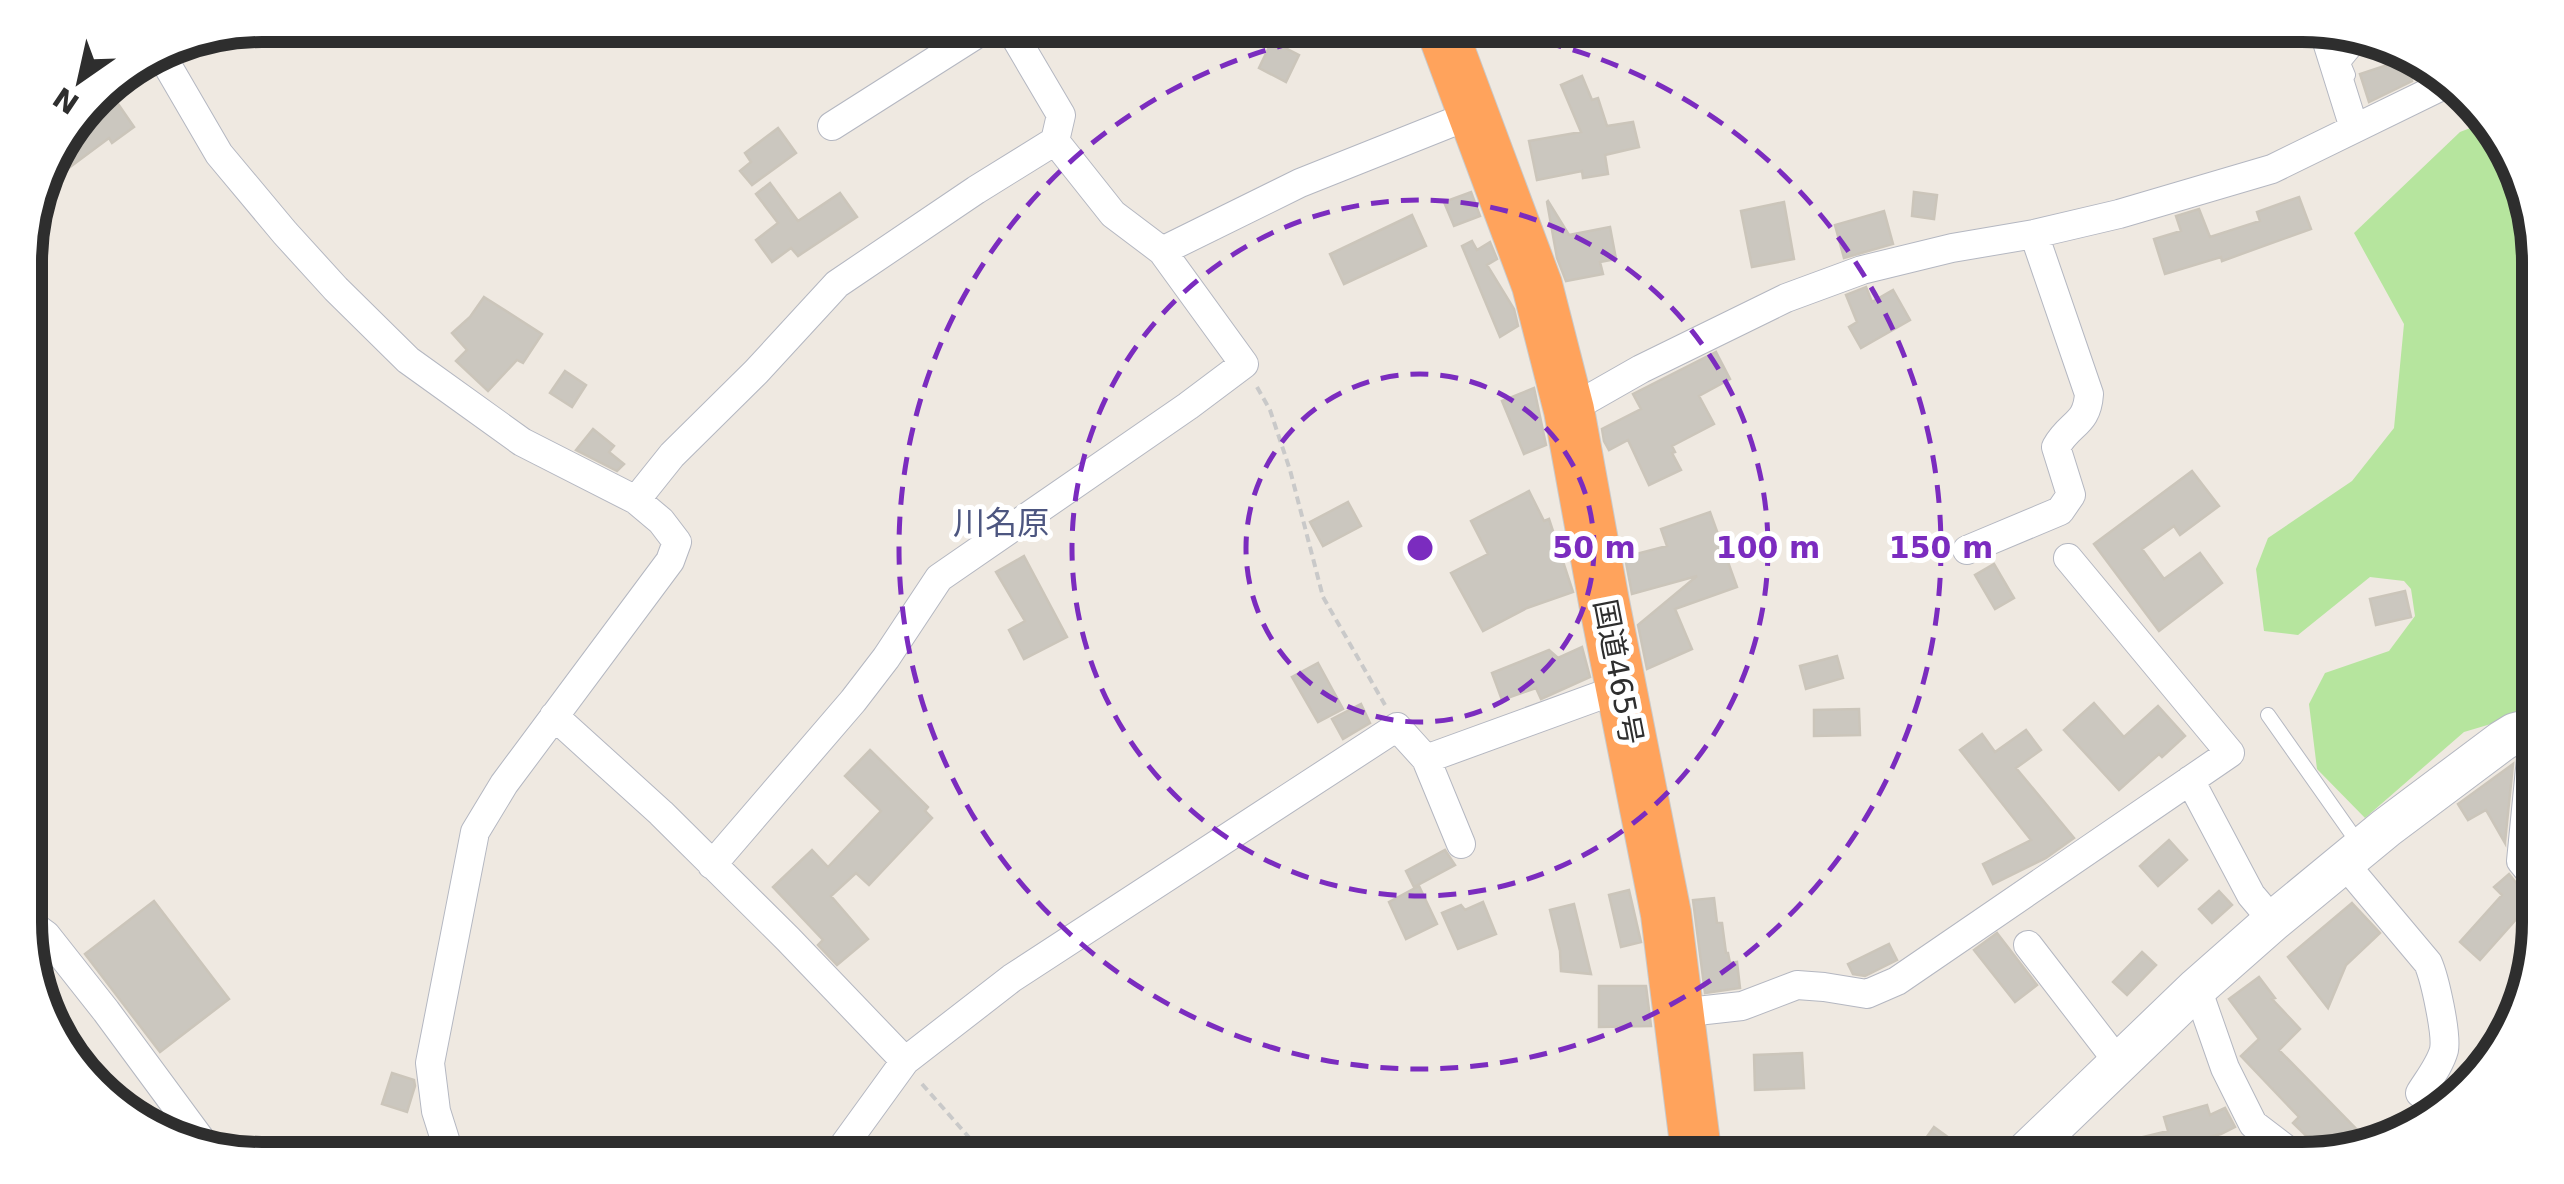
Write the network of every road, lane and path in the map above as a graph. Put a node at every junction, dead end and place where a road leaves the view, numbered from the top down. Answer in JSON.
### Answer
{"nodes":[{"id":1,"x":963,"y":42,"type":"edge"},
{"id":2,"x":1018,"y":42,"type":"edge"},
{"id":3,"x":1446,"y":42,"type":"edge"},
{"id":4,"x":2329,"y":44,"type":"edge"},
{"id":5,"x":2354,"y":49,"type":"edge"},
{"id":6,"x":167,"y":64,"type":"edge"},
{"id":7,"x":2437,"y":89,"type":"edge"},
{"id":8,"x":1473,"y":114,"type":"junction"},
{"id":9,"x":832,"y":126,"type":"dead end"},
{"id":10,"x":2360,"y":126,"type":"junction"},
{"id":11,"x":1055,"y":141,"type":"junction"},
{"id":12,"x":2034,"y":234,"type":"junction"},
{"id":13,"x":1162,"y":251,"type":"junction"},
{"id":14,"x":1244,"y":364,"type":"junction"},
{"id":15,"x":1570,"y":410,"type":"junction"},
{"id":16,"x":636,"y":500,"type":"junction"},
{"id":17,"x":1967,"y":550,"type":"dead end"},
{"id":18,"x":2068,"y":558,"type":"dead end"},
{"id":19,"x":1621,"y":688,"type":"junction"},
{"id":20,"x":2268,"y":715,"type":"dead end"},
{"id":21,"x":554,"y":716,"type":"junction"},
{"id":22,"x":1398,"y":727,"type":"junction"},
{"id":23,"x":2522,"y":731,"type":"edge"},
{"id":24,"x":1426,"y":759,"type":"junction"},
{"id":25,"x":2190,"y":780,"type":"junction"},
{"id":26,"x":1461,"y":844,"type":"dead end"},
{"id":27,"x":2352,"y":855,"type":"junction"},
{"id":28,"x":712,"y":865,"type":"junction"},
{"id":29,"x":2273,"y":921,"type":"junction"},
{"id":30,"x":43,"y":933,"type":"edge"},
{"id":31,"x":2028,"y":945,"type":"dead end"},
{"id":32,"x":2197,"y":988,"type":"junction"},
{"id":33,"x":1679,"y":1013,"type":"junction"},
{"id":34,"x":905,"y":1060,"type":"junction"},
{"id":35,"x":2119,"y":1063,"type":"junction"},
{"id":36,"x":2420,"y":1093,"type":"dead end"},
{"id":37,"x":194,"y":1131,"type":"edge"},
{"id":38,"x":1695,"y":1141,"type":"edge"},
{"id":39,"x":2037,"y":1141,"type":"edge"},
{"id":40,"x":2276,"y":1141,"type":"edge"},
{"id":41,"x":446,"y":1142,"type":"edge"},
{"id":42,"x":846,"y":1142,"type":"edge"},
{"id":43,"x":973,"y":1142,"type":"edge"}],
"edges":[{"from":1,"to":9,"type":"street"},
{"from":2,"to":11,"type":"street"},
{"from":3,"to":8,"type":"highway","name":"国道465号"},
{"from":4,"to":10,"type":"street"},
{"from":5,"to":10,"type":"lane"},
{"from":6,"to":16,"type":"street"},
{"from":7,"to":10,"type":"street"},
{"from":8,"to":13,"type":"street"},
{"from":8,"to":15,"type":"highway","name":"国道465号"},
{"from":10,"to":12,"type":"street"},
{"from":11,"to":13,"type":"street"},
{"from":11,"to":16,"type":"street"},
{"from":12,"to":15,"type":"street"},
{"from":12,"to":17,"type":"street"},
{"from":13,"to":14,"type":"street"},
{"from":14,"to":22,"type":"path"},
{"from":14,"to":28,"type":"street"},
{"from":15,"to":19,"type":"highway","name":"国道465号"},
{"from":16,"to":21,"type":"street"},
{"from":18,"to":25,"type":"street"},
{"from":19,"to":24,"type":"street"},
{"from":19,"to":33,"type":"highway","name":"国道465号"},
{"from":20,"to":27,"type":"lane"},
{"from":21,"to":28,"type":"street"},
{"from":21,"to":41,"type":"street"},
{"from":22,"to":24,"type":"street"},
{"from":22,"to":34,"type":"street"},
{"from":23,"to":27,"type":"street"},
{"from":24,"to":26,"type":"street"},
{"from":25,"to":29,"type":"street"},
{"from":25,"to":33,"type":"street"},
{"from":27,"to":29,"type":"street"},
{"from":27,"to":36,"type":"street"},
{"from":28,"to":34,"type":"street"},
{"from":29,"to":32,"type":"street"},
{"from":30,"to":37,"type":"street"},
{"from":31,"to":35,"type":"street"},
{"from":32,"to":35,"type":"street"},
{"from":32,"to":40,"type":"street"},
{"from":33,"to":38,"type":"highway","name":"国道465号"},
{"from":34,"to":42,"type":"street"},
{"from":34,"to":43,"type":"path"},
{"from":35,"to":39,"type":"street"}]}
